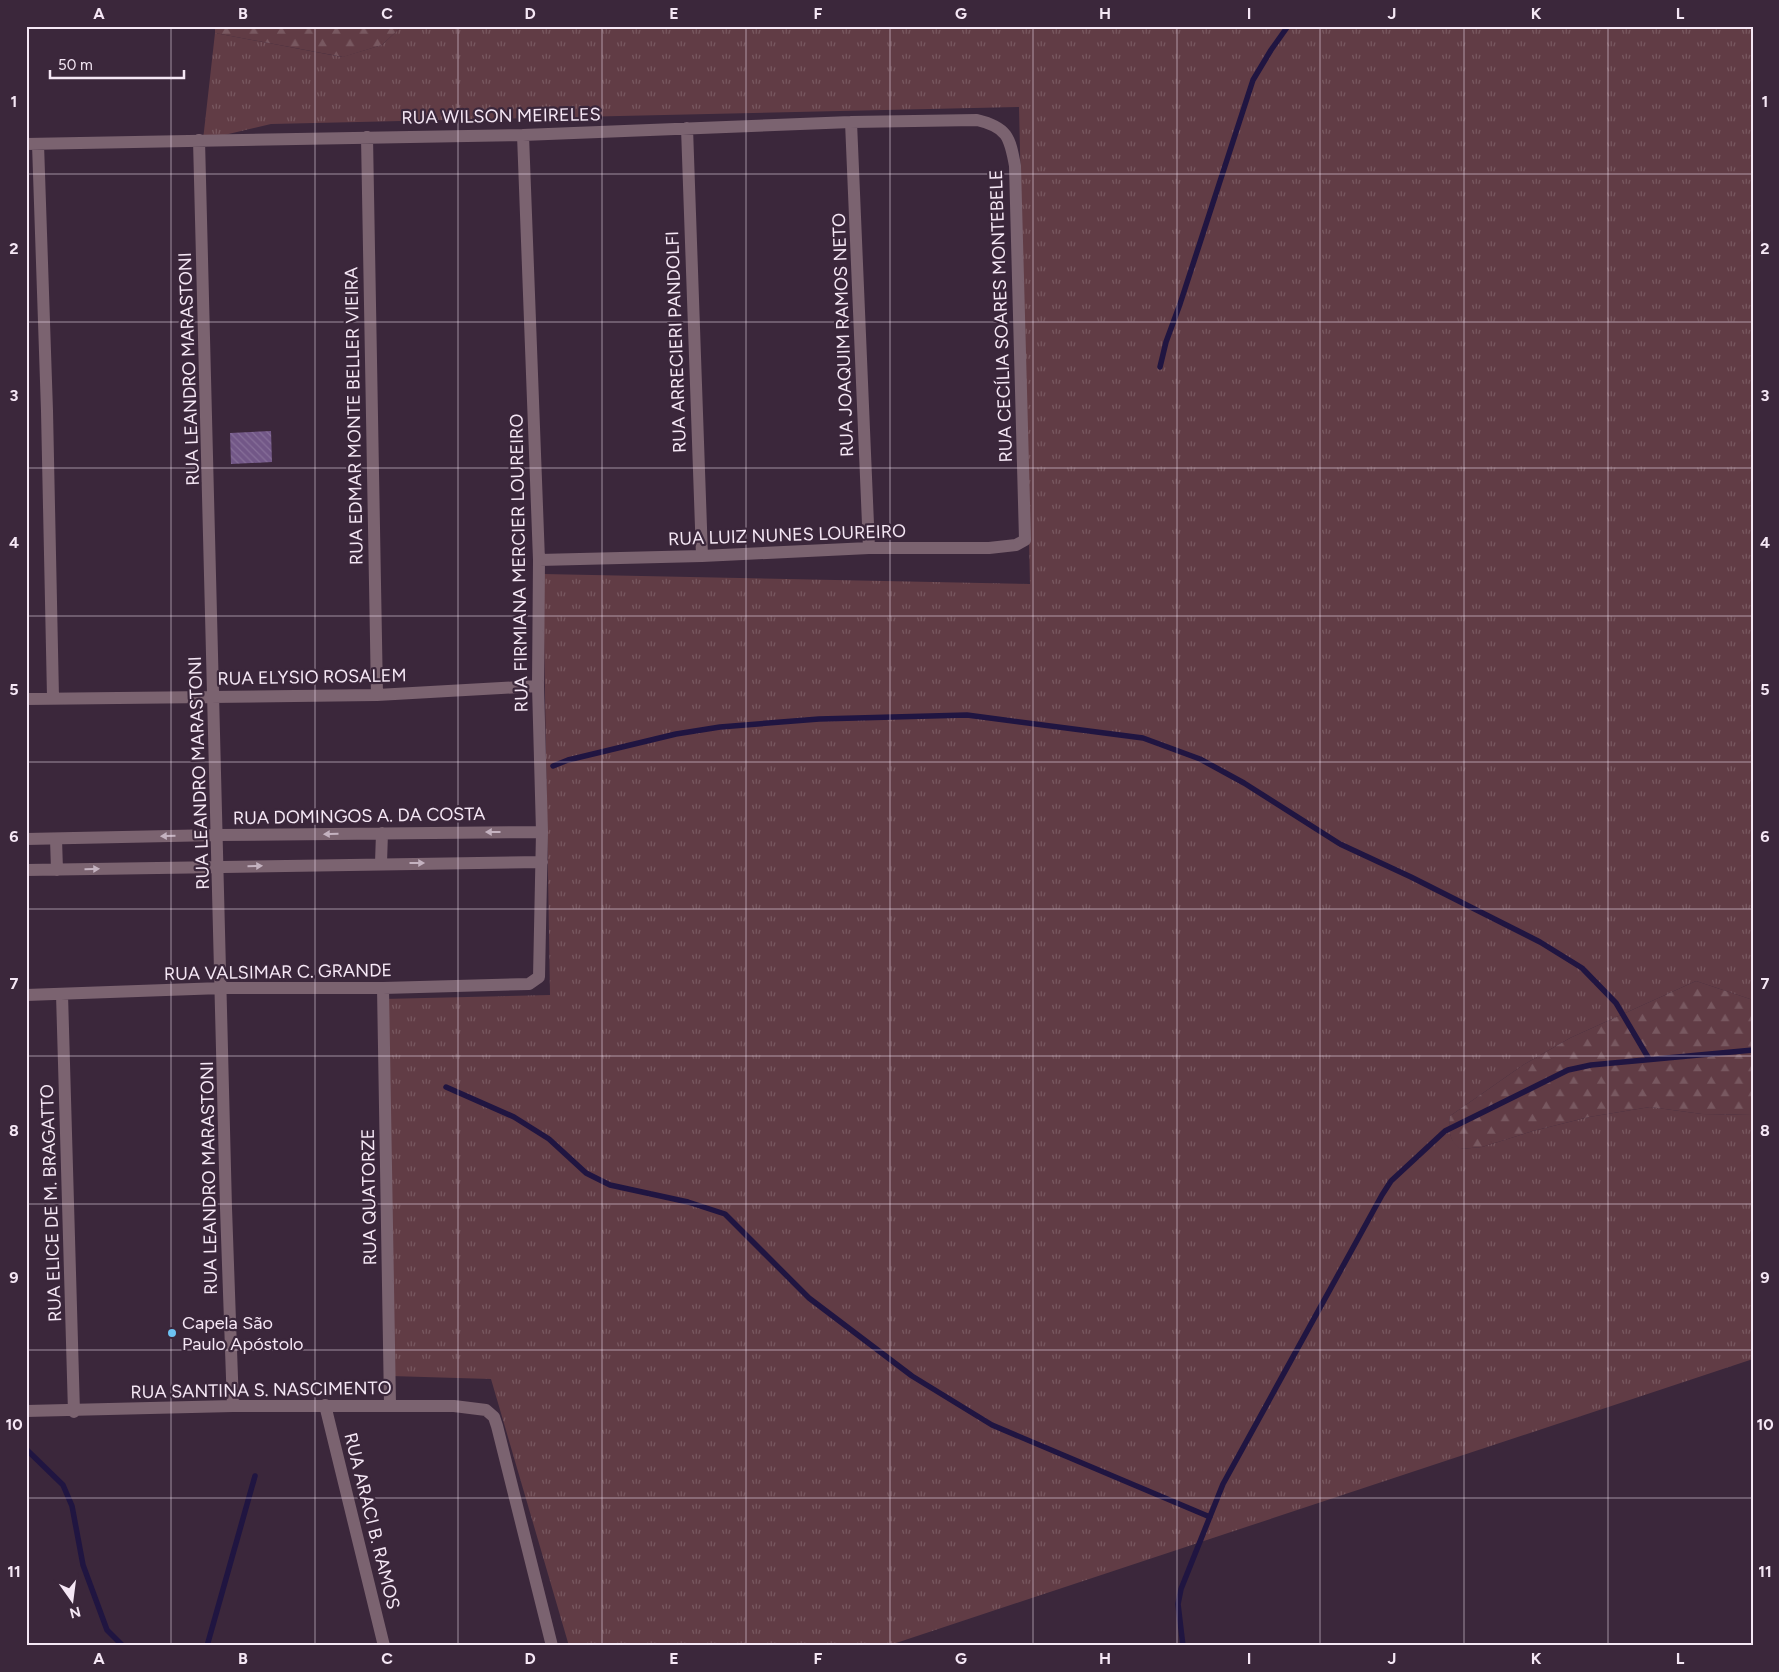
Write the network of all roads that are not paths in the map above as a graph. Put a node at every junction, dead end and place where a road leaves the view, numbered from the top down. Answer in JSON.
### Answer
{"nodes":[{"id":1,"x":977,"y":120,"type":"joint"},
{"id":2,"x":851,"y":122,"type":"junction"},
{"id":3,"x":687,"y":128,"type":"junction"},
{"id":4,"x":523,"y":135,"type":"junction"},
{"id":5,"x":367,"y":137,"type":"junction"},
{"id":6,"x":199,"y":140,"type":"junction"},
{"id":7,"x":32,"y":144,"type":"edge"},
{"id":8,"x":1026,"y":531,"type":"joint"},
{"id":9,"x":869,"y":548,"type":"junction"},
{"id":10,"x":702,"y":556,"type":"junction"},
{"id":11,"x":539,"y":560,"type":"junction"},
{"id":12,"x":538,"y":686,"type":"junction"},
{"id":13,"x":377,"y":695,"type":"junction"},
{"id":14,"x":214,"y":696,"type":"junction"},
{"id":15,"x":53,"y":697,"type":"junction"},
{"id":16,"x":26,"y":699,"type":"edge"},
{"id":17,"x":542,"y":832,"type":"junction"},
{"id":18,"x":382,"y":833,"type":"junction"},
{"id":19,"x":218,"y":835,"type":"junction"},
{"id":20,"x":56,"y":839,"type":"junction"},
{"id":21,"x":26,"y":840,"type":"edge"},
{"id":22,"x":542,"y":862,"type":"junction"},
{"id":23,"x":380,"y":863,"type":"junction"},
{"id":24,"x":219,"y":867,"type":"junction"},
{"id":25,"x":26,"y":870,"type":"edge"},
{"id":26,"x":57,"y":870,"type":"junction"},
{"id":27,"x":530,"y":984,"type":"joint"},
{"id":28,"x":222,"y":988,"type":"junction"},
{"id":29,"x":383,"y":988,"type":"junction"},
{"id":30,"x":62,"y":994,"type":"junction"},
{"id":31,"x":26,"y":995,"type":"edge"},
{"id":32,"x":390,"y":1404,"type":"junction"},
{"id":33,"x":325,"y":1405,"type":"junction"},
{"id":34,"x":233,"y":1406,"type":"junction"},
{"id":35,"x":26,"y":1411,"type":"edge"},
{"id":36,"x":74,"y":1412,"type":"junction"},
{"id":37,"x":384,"y":1646,"type":"edge"},
{"id":38,"x":552,"y":1646,"type":"edge"}],
"edges":[{"from":1,"to":2,"type":"street","name":"RUA WILSON MEIRELES"},
{"from":1,"to":8,"type":"street","name":"RUA CECÍLIA SOARES MONTEBELE"},
{"from":2,"to":3,"type":"street","name":"RUA WILSON MEIRELES"},
{"from":2,"to":9,"type":"street","name":"RUA JOAQUIM RAMOS NETO"},
{"from":3,"to":4,"type":"street","name":"RUA WILSON MEIRELES"},
{"from":3,"to":10,"type":"street","name":"RUA ARRECIERI PANDOLFI"},
{"from":4,"to":5,"type":"street","name":"RUA WILSON MEIRELES"},
{"from":4,"to":11,"type":"street","name":"RUA FIRMIANA MERCIER LOUREIRO"},
{"from":5,"to":6,"type":"street","name":"RUA WILSON MEIRELES"},
{"from":5,"to":13,"type":"street","name":"RUA EDMAR MONTE BELLER VIEIRA"},
{"from":6,"to":7,"type":"street","name":"RUA WILSON MEIRELES"},
{"from":6,"to":14,"type":"street","name":"RUA LEANDRO MARASTONI"},
{"from":7,"to":15,"type":"street"},
{"from":8,"to":9,"type":"street","name":"RUA LUIZ NUNES LOUREIRO"},
{"from":9,"to":10,"type":"street","name":"RUA LUIZ NUNES LOUREIRO"},
{"from":10,"to":11,"type":"street","name":"RUA LUIZ NUNES LOUREIRO"},
{"from":11,"to":12,"type":"street","name":"RUA FIRMIANA MERCIER LOUREIRO"},
{"from":12,"to":13,"type":"street","name":"RUA ELYSIO ROSALEM"},
{"from":12,"to":17,"type":"street","name":"RUA FIRMIANA MERCIER LOUREIRO"},
{"from":13,"to":14,"type":"street","name":"RUA ELYSIO ROSALEM"},
{"from":14,"to":15,"type":"street","name":"RUA ELYSIO ROSALEM"},
{"from":14,"to":19,"type":"street","name":"RUA LEANDRO MARASTONI"},
{"from":15,"to":16,"type":"street","name":"RUA ELYSIO ROSALEM"},
{"from":17,"to":18,"type":"street","name":"RUA DOMINGOS A. DA COSTA","one_way":true},
{"from":17,"to":22,"type":"street","name":"RUA FIRMIANA MERCIER LOUREIRO"},
{"from":18,"to":19,"type":"street","name":"RUA DOMINGOS A. DA COSTA","one_way":true},
{"from":18,"to":23,"type":"street"},
{"from":19,"to":20,"type":"street","name":"RUA DOMINGOS A. DA COSTA","one_way":true},
{"from":19,"to":24,"type":"street","name":"RUA LEANDRO MARASTONI"},
{"from":20,"to":21,"type":"street","name":"RUA DOMINGOS A. DA COSTA"},
{"from":20,"to":26,"type":"street"},
{"from":23,"to":22,"type":"street","one_way":true},
{"from":22,"to":27,"type":"street","name":"RUA FIRMIANA MERCIER LOUREIRO"},
{"from":24,"to":23,"type":"street","one_way":true},
{"from":26,"to":24,"type":"street","one_way":true},
{"from":24,"to":28,"type":"street","name":"RUA LEANDRO MARASTONI"},
{"from":25,"to":26,"type":"street"},
{"from":27,"to":29,"type":"street","name":"RUA VALSIMAR C. GRANDE"},
{"from":28,"to":29,"type":"street","name":"RUA VALSIMAR C. GRANDE"},
{"from":28,"to":30,"type":"street","name":"RUA VALSIMAR C. GRANDE"},
{"from":28,"to":34,"type":"street","name":"RUA LEANDRO MARASTONI"},
{"from":29,"to":32,"type":"street","name":"RUA QUATORZE"},
{"from":30,"to":31,"type":"street","name":"RUA VALSIMAR C. GRANDE"},
{"from":30,"to":36,"type":"street","name":"RUA ELICE DE M. BRAGATTO"},
{"from":32,"to":33,"type":"street","name":"RUA SANTINA S. NASCIMENTO"},
{"from":32,"to":38,"type":"street","name":"RUA SANTINA S. NASCIMENTO"},
{"from":33,"to":34,"type":"street","name":"RUA SANTINA S. NASCIMENTO"},
{"from":33,"to":37,"type":"street","name":"RUA ARACI B. RAMOS"},
{"from":34,"to":36,"type":"street","name":"RUA SANTINA S. NASCIMENTO"},
{"from":35,"to":36,"type":"street","name":"RUA SANTINA S. NASCIMENTO"}]}
